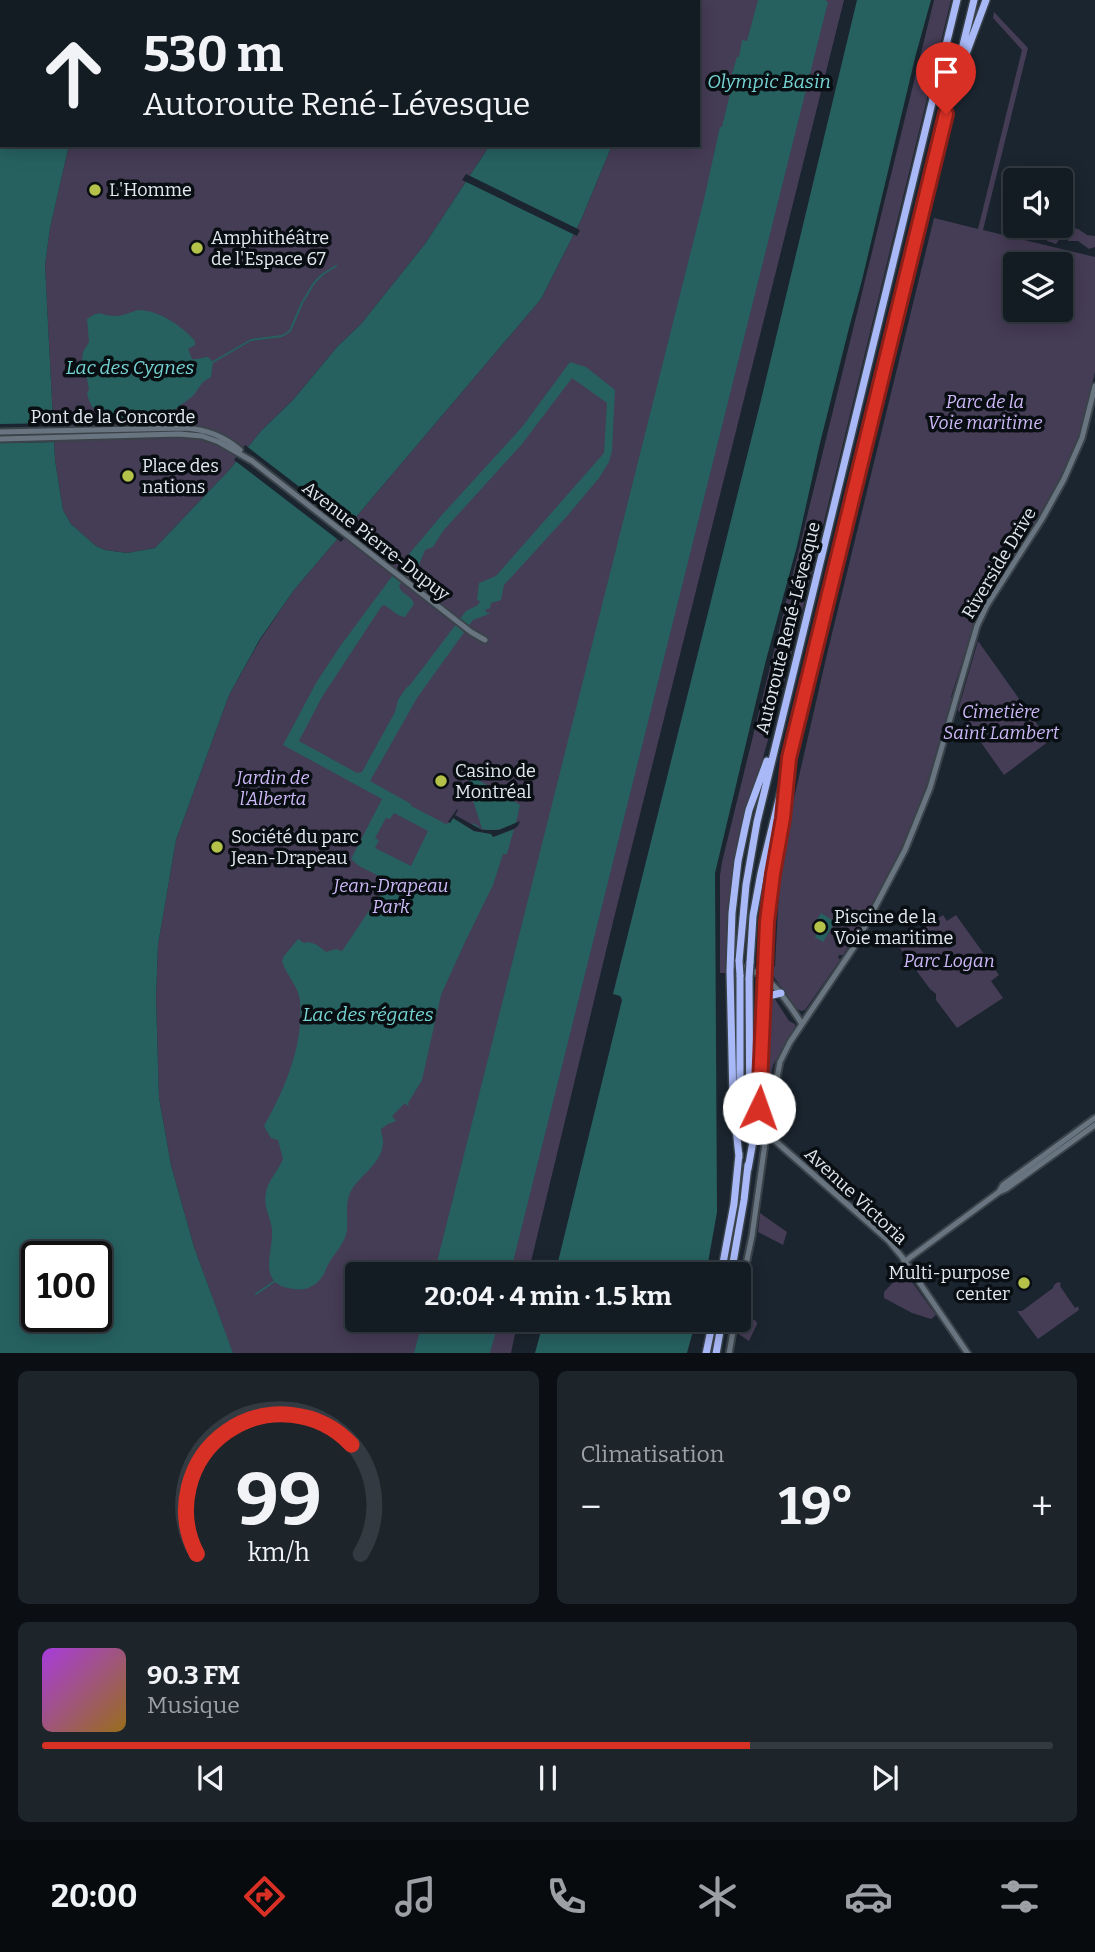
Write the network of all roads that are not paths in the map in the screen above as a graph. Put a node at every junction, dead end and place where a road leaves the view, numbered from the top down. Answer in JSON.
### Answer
{"nodes":[{"id":1,"x":957,"y":0,"type":"edge"},
{"id":2,"x":974,"y":0,"type":"edge"},
{"id":3,"x":986,"y":0,"type":"edge"},
{"id":4,"x":953,"y":85,"type":"junction"},
{"id":5,"x":1095,"y":386,"type":"edge"},
{"id":6,"x":0,"y":432,"type":"edge"},
{"id":7,"x":0,"y":439,"type":"edge"},
{"id":8,"x":252,"y":461,"type":"junction"},
{"id":9,"x":485,"y":640,"type":"dead end"},
{"id":10,"x":781,"y":724,"type":"junction"},
{"id":11,"x":789,"y":758,"type":"junction"},
{"id":12,"x":730,"y":965,"type":"junction"},
{"id":13,"x":765,"y":977,"type":"junction"},
{"id":14,"x":780,"y":993,"type":"junction"},
{"id":15,"x":764,"y":997,"type":"junction"},
{"id":16,"x":802,"y":1024,"type":"junction"},
{"id":17,"x":1095,"y":1118,"type":"edge"},
{"id":18,"x":1095,"y":1125,"type":"edge"},
{"id":19,"x":766,"y":1136,"type":"junction"},
{"id":20,"x":739,"y":1157,"type":"junction"},
{"id":21,"x":748,"y":1169,"type":"junction"},
{"id":22,"x":999,"y":1192,"type":"junction"},
{"id":23,"x":723,"y":1262,"type":"edge"},
{"id":24,"x":733,"y":1262,"type":"edge"},
{"id":25,"x":747,"y":1262,"type":"edge"},
{"id":26,"x":904,"y":1262,"type":"junction"},
{"id":27,"x":710,"y":1332,"type":"edge"},
{"id":28,"x":720,"y":1332,"type":"edge"},
{"id":29,"x":733,"y":1332,"type":"edge"},
{"id":30,"x":706,"y":1353,"type":"edge"},
{"id":31,"x":716,"y":1353,"type":"edge"},
{"id":32,"x":729,"y":1353,"type":"edge"},
{"id":33,"x":968,"y":1353,"type":"edge"}],
"edges":[{"from":1,"to":10,"type":"highway","name":"Autoroute René-Lévesque"},
{"from":2,"to":4,"type":"highway","name":"Autoroute René-Lévesque"},
{"from":3,"to":4,"type":"highway"},
{"from":4,"to":11,"type":"highway","name":"Autoroute René-Lévesque"},
{"from":5,"to":16,"type":"street","name":"Riverside Drive"},
{"from":6,"to":8,"type":"street","name":"Pont de la Concorde"},
{"from":7,"to":8,"type":"street","name":"Pont de la Concorde"},
{"from":8,"to":9,"type":"street","name":"Avenue Pierre-Dupuy"},
{"from":10,"to":12,"type":"highway"},
{"from":10,"to":20,"type":"highway","name":"Autoroute René-Lévesque","bridge":true},
{"from":11,"to":13,"type":"highway"},
{"from":11,"to":21,"type":"highway","name":"Autoroute René-Lévesque","bridge":true},
{"from":12,"to":13,"type":"street"},
{"from":12,"to":20,"type":"highway"},
{"from":13,"to":14,"type":"street"},
{"from":13,"to":15,"type":"highway"},
{"from":14,"to":15,"type":"highway"},
{"from":14,"to":16,"type":"street"},
{"from":15,"to":21,"type":"highway"},
{"from":16,"to":19,"type":"street","name":"Riverside Drive"},
{"from":17,"to":22,"type":"street"},
{"from":18,"to":22,"type":"street"},
{"from":19,"to":25,"type":"street","name":"Riverside Drive"},
{"from":19,"to":26,"type":"street","name":"Avenue Victoria"},
{"from":20,"to":23,"type":"highway","name":"Autoroute René-Lévesque"},
{"from":21,"to":24,"type":"highway","name":"Autoroute René-Lévesque"},
{"from":22,"to":26,"type":"street"},
{"from":26,"to":33,"type":"street","name":"Avenue Victoria"},
{"from":27,"to":30,"type":"highway"},
{"from":28,"to":31,"type":"highway"},
{"from":29,"to":32,"type":"street"}]}
